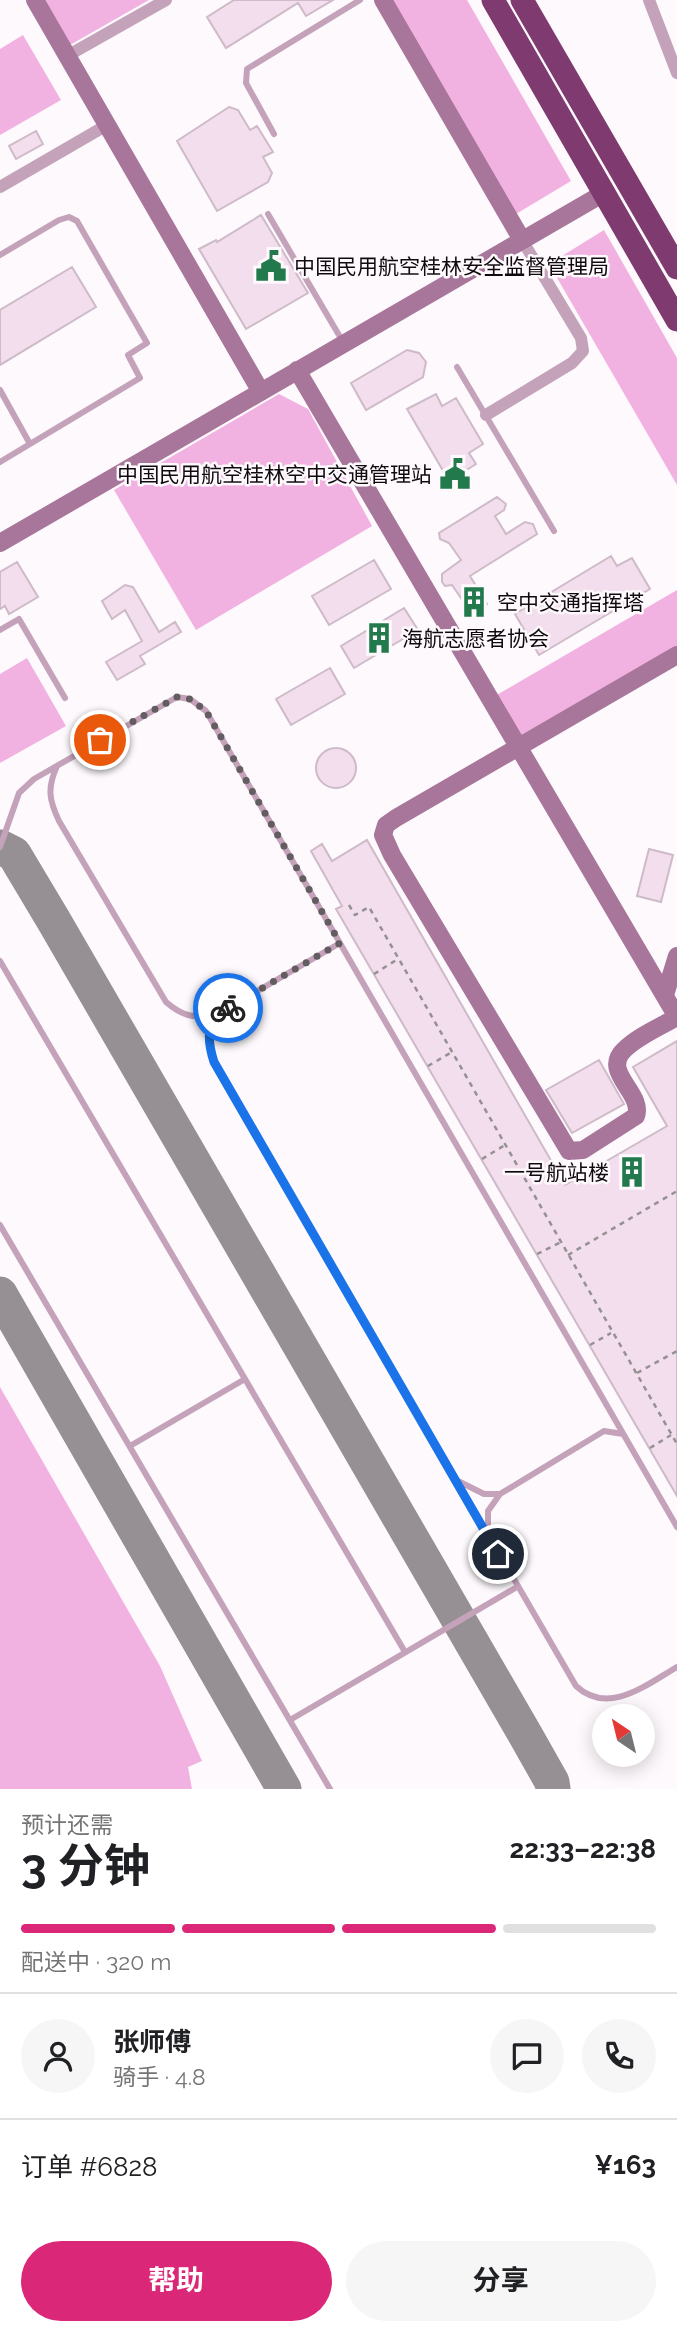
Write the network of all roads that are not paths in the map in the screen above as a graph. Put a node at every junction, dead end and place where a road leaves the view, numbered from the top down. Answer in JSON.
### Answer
{"nodes":[{"id":1,"x":35,"y":0,"type":"edge"},
{"id":2,"x":166,"y":0,"type":"edge"},
{"id":3,"x":360,"y":0,"type":"edge"},
{"id":4,"x":383,"y":0,"type":"edge"},
{"id":5,"x":493,"y":0,"type":"edge"},
{"id":6,"x":522,"y":0,"type":"edge"},
{"id":7,"x":649,"y":0,"type":"edge"},
{"id":8,"x":67,"y":57,"type":"junction"},
{"id":9,"x":677,"y":73,"type":"edge"},
{"id":10,"x":107,"y":125,"type":"junction"},
{"id":11,"x":274,"y":134,"type":"dead end"},
{"id":12,"x":0,"y":187,"type":"edge"},
{"id":13,"x":604,"y":193,"type":"junction"},
{"id":14,"x":268,"y":214,"type":"dead end"},
{"id":15,"x":522,"y":240,"type":"junction"},
{"id":16,"x":0,"y":255,"type":"edge"},
{"id":17,"x":677,"y":268,"type":"edge"},
{"id":18,"x":677,"y":320,"type":"edge"},
{"id":19,"x":344,"y":344,"type":"junction"},
{"id":20,"x":457,"y":367,"type":"dead end"},
{"id":21,"x":298,"y":370,"type":"junction"},
{"id":22,"x":0,"y":390,"type":"edge"},
{"id":23,"x":261,"y":392,"type":"junction"},
{"id":24,"x":486,"y":415,"type":"junction"},
{"id":25,"x":30,"y":444,"type":"junction"},
{"id":26,"x":0,"y":462,"type":"edge"},
{"id":27,"x":554,"y":531,"type":"dead end"},
{"id":28,"x":0,"y":543,"type":"edge"},
{"id":29,"x":0,"y":630,"type":"edge"},
{"id":30,"x":677,"y":655,"type":"edge"},
{"id":31,"x":65,"y":698,"type":"dead end"},
{"id":32,"x":520,"y":748,"type":"junction"},
{"id":33,"x":58,"y":764,"type":"junction"},
{"id":34,"x":0,"y":847,"type":"edge"},
{"id":35,"x":340,"y":943,"type":"junction"},
{"id":36,"x":677,"y":956,"type":"edge"},
{"id":37,"x":0,"y":961,"type":"edge"},
{"id":38,"x":665,"y":995,"type":"junction"},
{"id":39,"x":218,"y":1014,"type":"junction"},
{"id":40,"x":677,"y":1017,"type":"edge"},
{"id":41,"x":0,"y":1225,"type":"edge"},
{"id":42,"x":245,"y":1380,"type":"junction"},
{"id":43,"x":609,"y":1411,"type":"junction"},
{"id":44,"x":604,"y":1431,"type":"junction"},
{"id":45,"x":623,"y":1434,"type":"junction"},
{"id":46,"x":130,"y":1446,"type":"junction"},
{"id":47,"x":454,"y":1477,"type":"junction"},
{"id":48,"x":500,"y":1493,"type":"junction"},
{"id":49,"x":677,"y":1527,"type":"edge"},
{"id":50,"x":489,"y":1538,"type":"junction"},
{"id":51,"x":517,"y":1587,"type":"junction"},
{"id":52,"x":405,"y":1652,"type":"junction"},
{"id":53,"x":677,"y":1667,"type":"edge"},
{"id":54,"x":289,"y":1720,"type":"junction"},
{"id":55,"x":330,"y":1789,"type":"edge"}],
"edges":[{"from":1,"to":8,"type":"street"},
{"from":2,"to":8,"type":"street"},
{"from":3,"to":11,"type":"lane"},
{"from":4,"to":15,"type":"street"},
{"from":5,"to":13,"type":"highway"},
{"from":6,"to":17,"type":"highway"},
{"from":7,"to":9,"type":"street"},
{"from":8,"to":10,"type":"street"},
{"from":10,"to":12,"type":"street"},
{"from":10,"to":23,"type":"street"},
{"from":13,"to":15,"type":"street"},
{"from":13,"to":18,"type":"highway"},
{"from":14,"to":19,"type":"lane"},
{"from":15,"to":19,"type":"street"},
{"from":15,"to":24,"type":"street"},
{"from":16,"to":25,"type":"lane"},
{"from":19,"to":21,"type":"street"},
{"from":20,"to":24,"type":"lane"},
{"from":21,"to":23,"type":"street"},
{"from":21,"to":32,"type":"street"},
{"from":22,"to":25,"type":"lane"},
{"from":23,"to":28,"type":"street"},
{"from":24,"to":27,"type":"lane"},
{"from":25,"to":26,"type":"lane"},
{"from":29,"to":31,"type":"lane"},
{"from":30,"to":32,"type":"street"},
{"from":32,"to":38,"type":"street"},
{"from":32,"to":40,"type":"street"},
{"from":33,"to":34,"type":"lane"},
{"from":33,"to":35,"type":"lane"},
{"from":33,"to":39,"type":"lane"},
{"from":35,"to":39,"type":"lane"},
{"from":35,"to":43,"type":"lane"},
{"from":36,"to":38,"type":"street"},
{"from":37,"to":42,"type":"lane"},
{"from":38,"to":40,"type":"street"},
{"from":39,"to":47,"type":"lane"},
{"from":41,"to":46,"type":"lane"},
{"from":42,"to":46,"type":"lane"},
{"from":42,"to":52,"type":"lane"},
{"from":43,"to":44,"type":"lane"},
{"from":43,"to":45,"type":"lane"},
{"from":44,"to":45,"type":"lane"},
{"from":44,"to":48,"type":"lane"},
{"from":45,"to":49,"type":"lane"},
{"from":46,"to":54,"type":"lane"},
{"from":47,"to":48,"type":"lane"},
{"from":47,"to":50,"type":"lane"},
{"from":48,"to":50,"type":"lane"},
{"from":50,"to":51,"type":"lane"},
{"from":51,"to":52,"type":"lane"},
{"from":51,"to":53,"type":"lane"},
{"from":52,"to":54,"type":"lane"},
{"from":54,"to":55,"type":"lane"}]}
